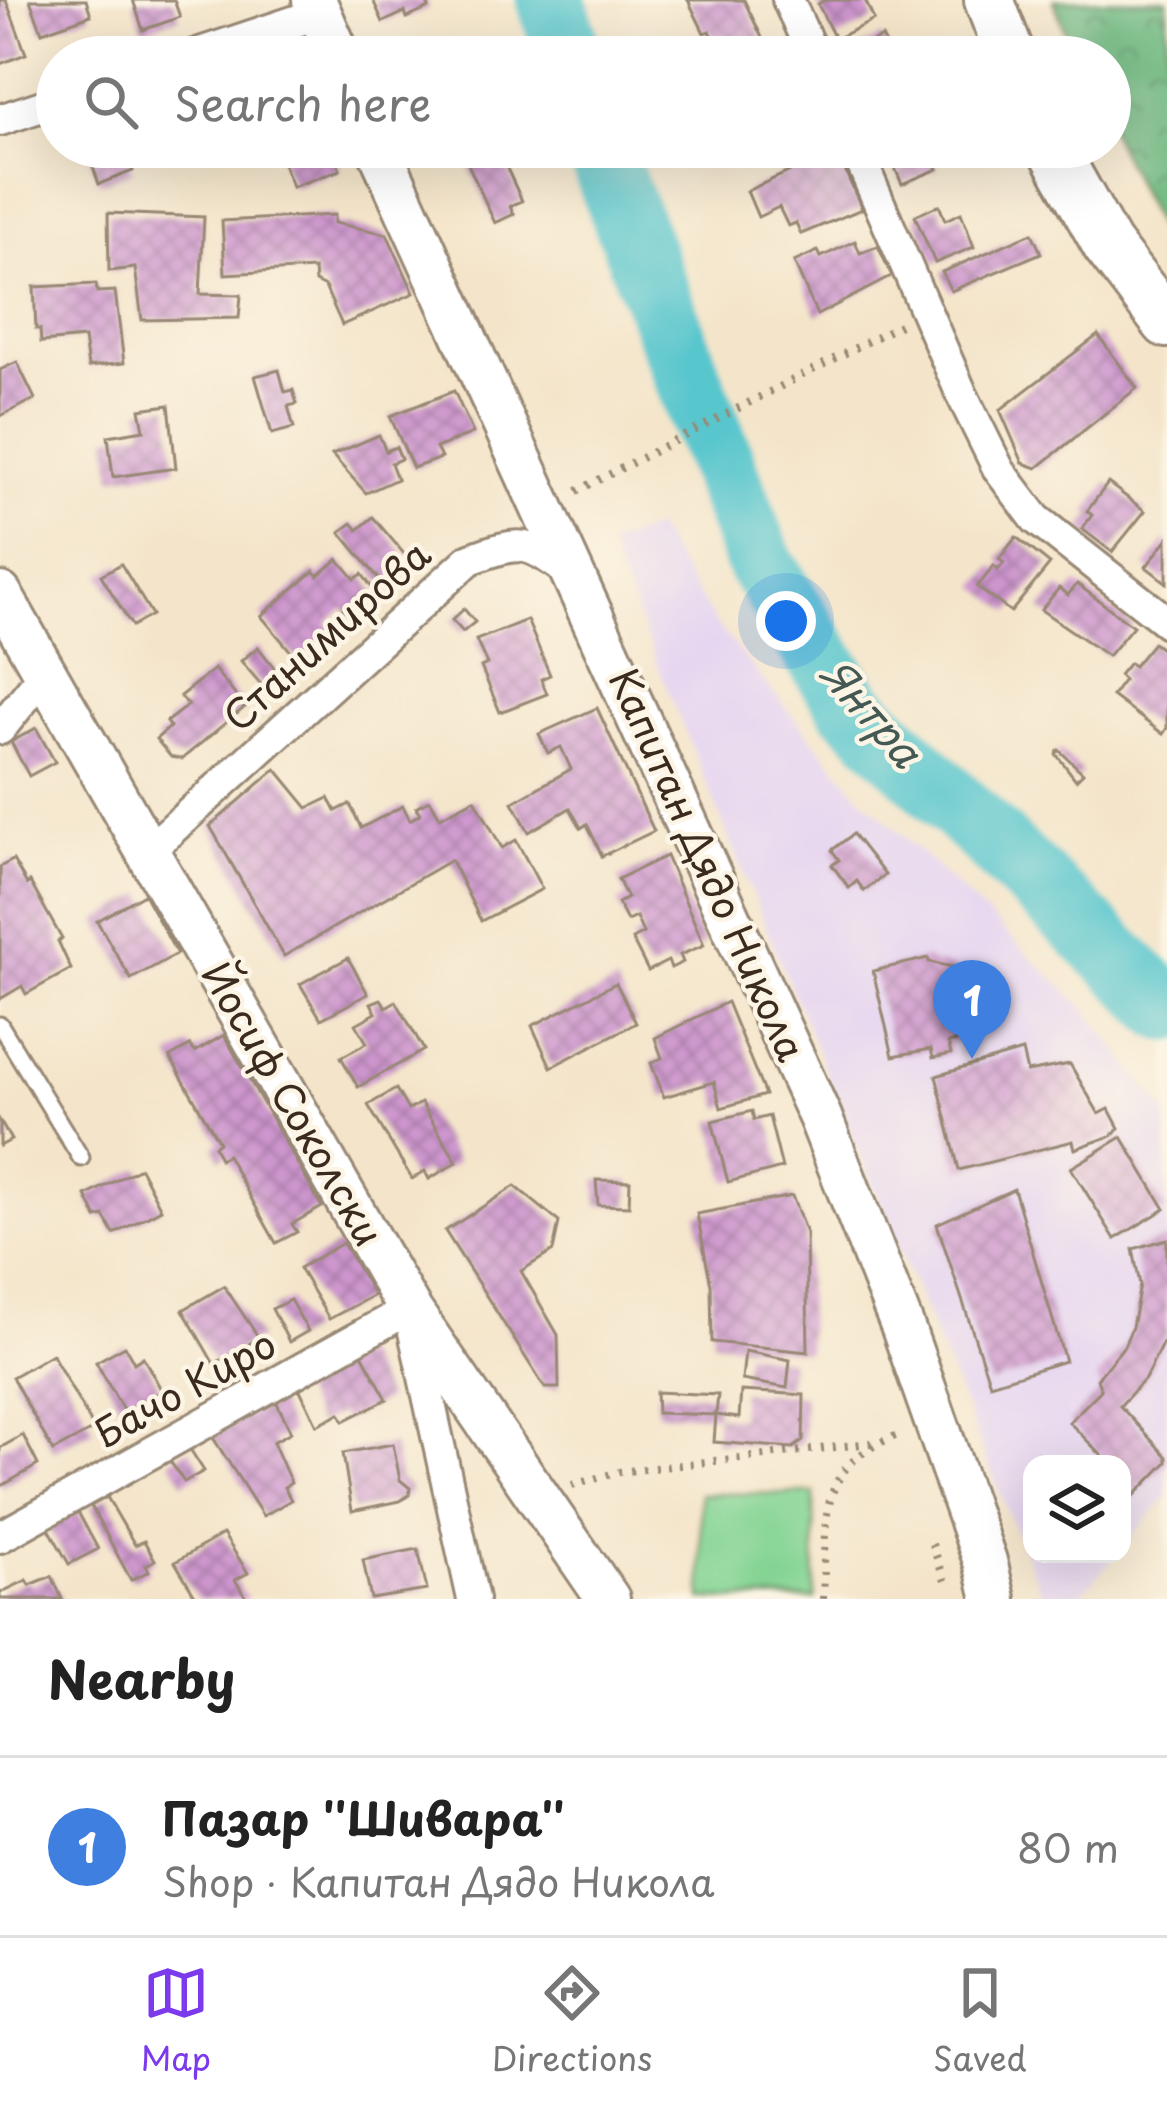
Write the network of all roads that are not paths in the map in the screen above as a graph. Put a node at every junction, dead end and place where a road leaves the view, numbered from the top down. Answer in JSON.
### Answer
{"nodes":[{"id":1,"x":788,"y":0,"type":"edge"},
{"id":2,"x":989,"y":0,"type":"edge"},
{"id":3,"x":317,"y":6,"type":"edge"},
{"id":4,"x":241,"y":36,"type":"edge"},
{"id":5,"x":330,"y":36,"type":"edge"},
{"id":6,"x":804,"y":36,"type":"edge"},
{"id":7,"x":1003,"y":36,"type":"edge"},
{"id":8,"x":36,"y":108,"type":"edge"},
{"id":9,"x":0,"y":120,"type":"edge"},
{"id":10,"x":388,"y":168,"type":"edge"},
{"id":11,"x":864,"y":168,"type":"edge"},
{"id":12,"x":1064,"y":168,"type":"edge"},
{"id":13,"x":1167,"y":323,"type":"edge"},
{"id":14,"x":578,"y":579,"type":"junction"},
{"id":15,"x":0,"y":594,"type":"edge"},
{"id":16,"x":1167,"y":622,"type":"edge"},
{"id":17,"x":44,"y":674,"type":"junction"},
{"id":18,"x":0,"y":729,"type":"edge"},
{"id":19,"x":148,"y":851,"type":"junction"},
{"id":20,"x":0,"y":1025,"type":"edge"},
{"id":21,"x":81,"y":1158,"type":"dead end"},
{"id":22,"x":409,"y":1309,"type":"junction"},
{"id":23,"x":0,"y":1537,"type":"edge"},
{"id":24,"x":473,"y":1599,"type":"edge"},
{"id":25,"x":608,"y":1599,"type":"edge"},
{"id":26,"x":994,"y":1599,"type":"edge"}],
"edges":[{"from":1,"to":6,"type":"street"},
{"from":2,"to":7,"type":"main road"},
{"from":3,"to":4,"type":"street"},
{"from":3,"to":5,"type":"street"},
{"from":8,"to":9,"type":"street"},
{"from":10,"to":14,"type":"street","name":"Капитан Дядо Никола"},
{"from":11,"to":16,"type":"street"},
{"from":12,"to":13,"type":"main road"},
{"from":14,"to":19,"type":"street","name":"Станимирова"},
{"from":14,"to":26,"type":"street","name":"Капитан Дядо Никола"},
{"from":15,"to":17,"type":"street","name":"Йосиф Соколски"},
{"from":17,"to":18,"type":"street"},
{"from":17,"to":19,"type":"street","name":"Йосиф Соколски"},
{"from":19,"to":22,"type":"street","name":"Йосиф Соколски"},
{"from":20,"to":21,"type":"lane"},
{"from":22,"to":23,"type":"street","name":"Бачо Киро"},
{"from":22,"to":24,"type":"street"},
{"from":22,"to":25,"type":"street","name":"Йосиф Соколски"}]}
